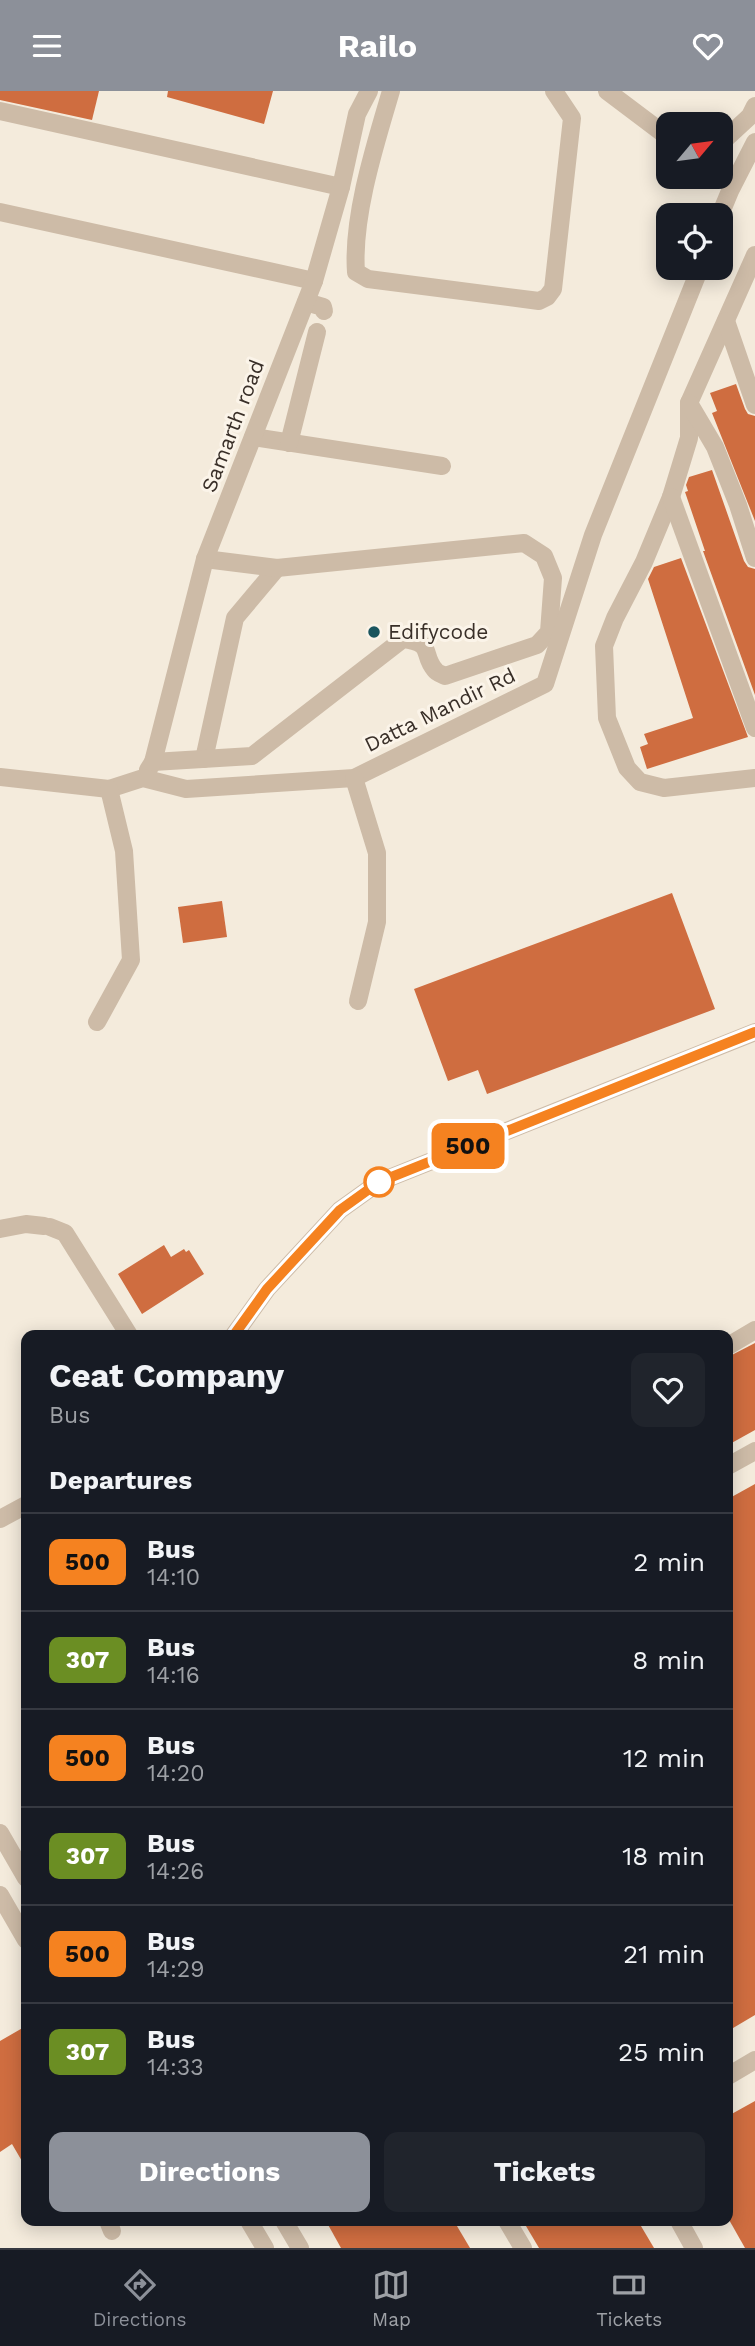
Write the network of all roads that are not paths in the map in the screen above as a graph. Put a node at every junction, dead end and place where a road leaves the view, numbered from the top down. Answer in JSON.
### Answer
{"nodes":[{"id":1,"x":369,"y":91,"type":"edge"},
{"id":2,"x":391,"y":91,"type":"edge"},
{"id":3,"x":554,"y":91,"type":"edge"},
{"id":4,"x":607,"y":91,"type":"edge"},
{"id":5,"x":755,"y":106,"type":"edge"},
{"id":6,"x":0,"y":111,"type":"edge"},
{"id":7,"x":656,"y":128,"type":"edge"},
{"id":8,"x":733,"y":132,"type":"edge"},
{"id":9,"x":755,"y":142,"type":"edge"},
{"id":10,"x":348,"y":158,"type":"junction"},
{"id":11,"x":371,"y":159,"type":"junction"},
{"id":12,"x":341,"y":187,"type":"junction"},
{"id":13,"x":725,"y":203,"type":"edge"},
{"id":14,"x":0,"y":212,"type":"edge"},
{"id":15,"x":755,"y":257,"type":"edge"},
{"id":16,"x":694,"y":280,"type":"edge"},
{"id":17,"x":314,"y":281,"type":"junction"},
{"id":18,"x":306,"y":302,"type":"junction"},
{"id":19,"x":299,"y":319,"type":"junction"},
{"id":20,"x":726,"y":321,"type":"junction"},
{"id":21,"x":322,"y":323,"type":"junction"},
{"id":22,"x":689,"y":403,"type":"junction"},
{"id":23,"x":755,"y":405,"type":"edge"},
{"id":24,"x":253,"y":437,"type":"junction"},
{"id":25,"x":289,"y":443,"type":"junction"},
{"id":26,"x":442,"y":466,"type":"dead end"},
{"id":27,"x":671,"y":497,"type":"junction"},
{"id":28,"x":755,"y":558,"type":"edge"},
{"id":29,"x":205,"y":559,"type":"junction"},
{"id":30,"x":277,"y":568,"type":"junction"},
{"id":31,"x":755,"y":728,"type":"edge"},
{"id":32,"x":204,"y":759,"type":"junction"},
{"id":33,"x":153,"y":762,"type":"junction"},
{"id":34,"x":0,"y":777,"type":"edge"},
{"id":35,"x":143,"y":778,"type":"junction"},
{"id":36,"x":354,"y":778,"type":"junction"},
{"id":37,"x":755,"y":778,"type":"edge"},
{"id":38,"x":109,"y":789,"type":"junction"},
{"id":39,"x":358,"y":1001,"type":"dead end"},
{"id":40,"x":97,"y":1022,"type":"dead end"},
{"id":41,"x":755,"y":1032,"type":"edge"},
{"id":42,"x":0,"y":1229,"type":"edge"},
{"id":43,"x":126,"y":1330,"type":"edge"},
{"id":44,"x":238,"y":1330,"type":"edge"},
{"id":45,"x":755,"y":1330,"type":"edge"},
{"id":46,"x":733,"y":1343,"type":"edge"},
{"id":47,"x":755,"y":1451,"type":"edge"},
{"id":48,"x":733,"y":1463,"type":"edge"},
{"id":49,"x":21,"y":1508,"type":"edge"},
{"id":50,"x":0,"y":1519,"type":"edge"},
{"id":51,"x":0,"y":1833,"type":"edge"},
{"id":52,"x":21,"y":1869,"type":"edge"},
{"id":53,"x":0,"y":1895,"type":"edge"},
{"id":54,"x":21,"y":1926,"type":"edge"},
{"id":55,"x":755,"y":2060,"type":"edge"},
{"id":56,"x":733,"y":2072,"type":"edge"},
{"id":57,"x":252,"y":2226,"type":"edge"},
{"id":58,"x":287,"y":2226,"type":"edge"},
{"id":59,"x":510,"y":2226,"type":"edge"},
{"id":60,"x":682,"y":2226,"type":"edge"},
{"id":61,"x":265,"y":2248,"type":"edge"},
{"id":62,"x":300,"y":2248,"type":"edge"},
{"id":63,"x":523,"y":2248,"type":"edge"},
{"id":64,"x":694,"y":2248,"type":"edge"}],
"edges":[{"from":1,"to":10,"type":"street","name":"Samarth road"},
{"from":2,"to":11,"type":"street"},
{"from":3,"to":11,"type":"street"},
{"from":4,"to":7,"type":"street"},
{"from":5,"to":8,"type":"street"},
{"from":6,"to":12,"type":"street"},
{"from":9,"to":13,"type":"street"},
{"from":10,"to":11,"type":"street"},
{"from":10,"to":12,"type":"street","name":"Samarth road"},
{"from":12,"to":17,"type":"street","name":"Samarth road"},
{"from":14,"to":17,"type":"street"},
{"from":15,"to":20,"type":"street"},
{"from":16,"to":36,"type":"street","name":"Datta Mandir Rd"},
{"from":17,"to":18,"type":"street","name":"Samarth road"},
{"from":18,"to":19,"type":"street","name":"Samarth road"},
{"from":18,"to":21,"type":"street"},
{"from":19,"to":21,"type":"street"},
{"from":19,"to":24,"type":"street","name":"Samarth road"},
{"from":20,"to":22,"type":"street"},
{"from":20,"to":23,"type":"street"},
{"from":21,"to":25,"type":"street"},
{"from":22,"to":27,"type":"street"},
{"from":22,"to":28,"type":"street"},
{"from":24,"to":25,"type":"street"},
{"from":24,"to":29,"type":"street","name":"Samarth road"},
{"from":25,"to":26,"type":"street"},
{"from":27,"to":31,"type":"street"},
{"from":27,"to":37,"type":"street"},
{"from":29,"to":30,"type":"street"},
{"from":29,"to":33,"type":"street","name":"Samarth road"},
{"from":30,"to":32,"type":"street"},
{"from":30,"to":32,"type":"street"},
{"from":32,"to":33,"type":"street"},
{"from":33,"to":35,"type":"street","name":"Samarth road"},
{"from":34,"to":38,"type":"street"},
{"from":35,"to":36,"type":"street","name":"Datta Mandir Rd"},
{"from":35,"to":38,"type":"street"},
{"from":36,"to":39,"type":"street"},
{"from":38,"to":40,"type":"street"},
{"from":41,"to":44,"type":"street"},
{"from":42,"to":43,"type":"street"},
{"from":45,"to":46,"type":"street"},
{"from":47,"to":48,"type":"street"},
{"from":49,"to":50,"type":"street"},
{"from":51,"to":52,"type":"street"},
{"from":53,"to":54,"type":"street"},
{"from":55,"to":56,"type":"street"},
{"from":57,"to":61,"type":"street"},
{"from":58,"to":62,"type":"street"},
{"from":59,"to":63,"type":"street"},
{"from":60,"to":64,"type":"street"}]}
